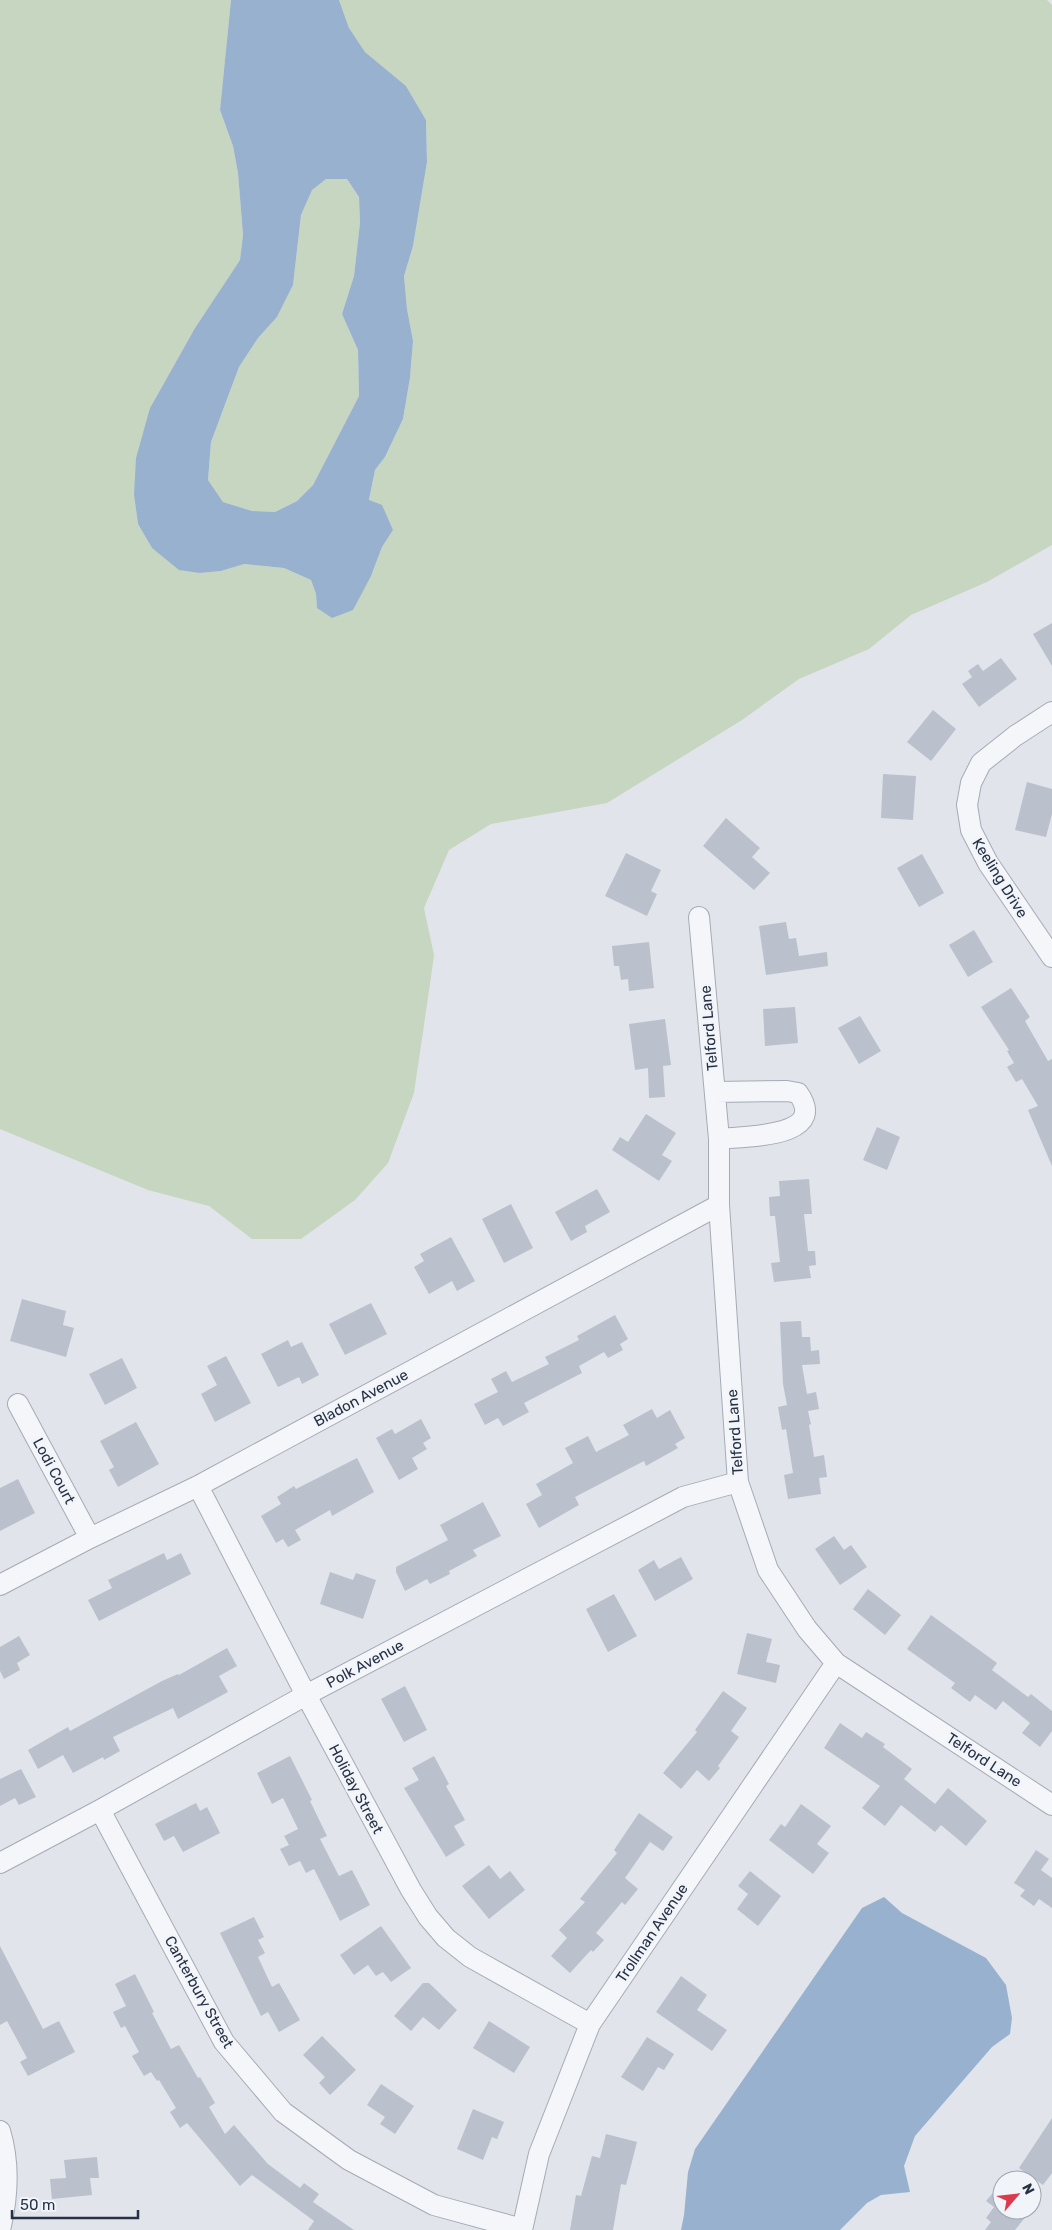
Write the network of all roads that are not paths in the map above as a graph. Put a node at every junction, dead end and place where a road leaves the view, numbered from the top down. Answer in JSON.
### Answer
{"nodes":[{"id":1,"x":1052,"y":712,"type":"edge"},
{"id":2,"x":699,"y":917,"type":"dead end"},
{"id":3,"x":1052,"y":957,"type":"edge"},
{"id":4,"x":715,"y":1092,"type":"junction"},
{"id":5,"x":720,"y":1139,"type":"junction"},
{"id":6,"x":719,"y":1205,"type":"junction"},
{"id":7,"x":18,"y":1404,"type":"dead end"},
{"id":8,"x":738,"y":1482,"type":"junction"},
{"id":9,"x":198,"y":1486,"type":"junction"},
{"id":10,"x":90,"y":1538,"type":"junction"},
{"id":11,"x":0,"y":1585,"type":"edge"},
{"id":12,"x":836,"y":1662,"type":"junction"},
{"id":13,"x":306,"y":1695,"type":"junction"},
{"id":14,"x":1052,"y":1806,"type":"edge"},
{"id":15,"x":100,"y":1810,"type":"junction"},
{"id":16,"x":0,"y":1863,"type":"edge"},
{"id":17,"x":590,"y":2024,"type":"junction"},
{"id":18,"x":0,"y":2131,"type":"edge"},
{"id":19,"x":522,"y":2229,"type":"edge"},
{"id":20,"x":0,"y":2230,"type":"edge"}],
"edges":[{"from":1,"to":3,"type":"street","name":"Keeling Drive"},
{"from":2,"to":4,"type":"street","name":"Telford Lane"},
{"from":4,"to":5,"type":"street","name":"Telford Lane"},
{"from":4,"to":5,"type":"street"},
{"from":5,"to":6,"type":"street","name":"Telford Lane"},
{"from":6,"to":8,"type":"street","name":"Telford Lane"},
{"from":6,"to":9,"type":"street","name":"Bladon Avenue"},
{"from":7,"to":10,"type":"street","name":"Lodi Court"},
{"from":8,"to":12,"type":"street","name":"Telford Lane"},
{"from":8,"to":13,"type":"street","name":"Polk Avenue"},
{"from":9,"to":10,"type":"street","name":"Bladon Avenue"},
{"from":9,"to":13,"type":"street","name":"Holiday Street"},
{"from":10,"to":11,"type":"street","name":"Bladon Avenue"},
{"from":12,"to":14,"type":"street","name":"Telford Lane"},
{"from":12,"to":17,"type":"street","name":"Trollman Avenue"},
{"from":13,"to":15,"type":"street","name":"Polk Avenue"},
{"from":13,"to":17,"type":"street","name":"Holiday Street"},
{"from":15,"to":16,"type":"street","name":"Polk Avenue"},
{"from":15,"to":19,"type":"street","name":"Canterbury Street"},
{"from":17,"to":19,"type":"street","name":"Trollman Avenue"},
{"from":18,"to":20,"type":"street"}]}
